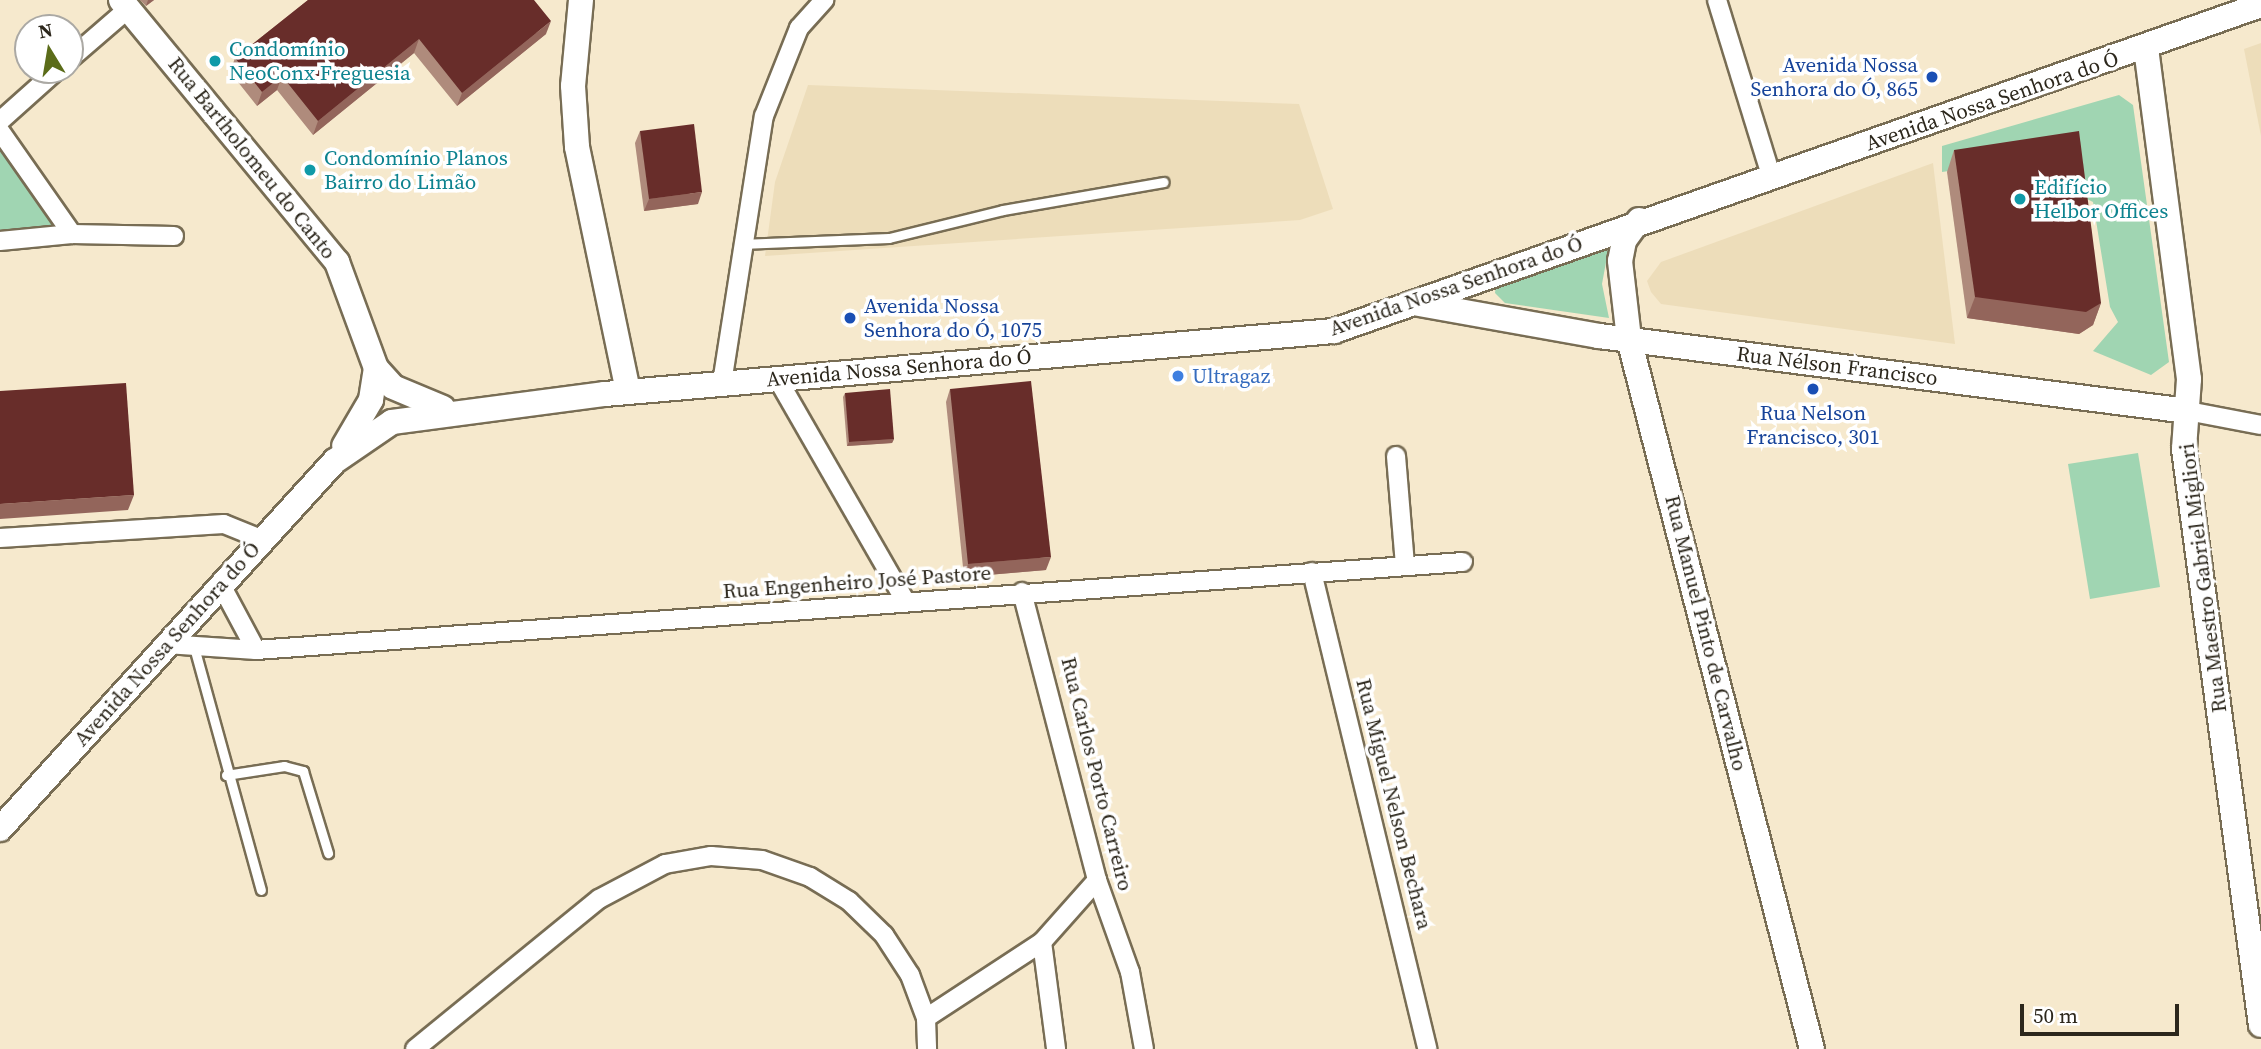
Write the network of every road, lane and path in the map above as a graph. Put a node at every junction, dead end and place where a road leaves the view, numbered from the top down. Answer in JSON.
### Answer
{"nodes":[{"id":1,"x":580,"y":0,"type":"edge"},
{"id":2,"x":824,"y":0,"type":"edge"},
{"id":3,"x":1717,"y":0,"type":"edge"},
{"id":4,"x":125,"y":4,"type":"edge"},
{"id":5,"x":2261,"y":5,"type":"edge"},
{"id":6,"x":2220,"y":9,"type":"edge"},
{"id":7,"x":84,"y":45,"type":"edge"},
{"id":8,"x":2146,"y":48,"type":"junction"},
{"id":9,"x":41,"y":84,"type":"edge"},
{"id":10,"x":0,"y":121,"type":"edge"},
{"id":11,"x":0,"y":131,"type":"edge"},
{"id":12,"x":1771,"y":176,"type":"junction"},
{"id":13,"x":1164,"y":182,"type":"dead end"},
{"id":14,"x":1639,"y":220,"type":"junction"},
{"id":15,"x":72,"y":234,"type":"junction"},
{"id":16,"x":174,"y":236,"type":"dead end"},
{"id":17,"x":0,"y":241,"type":"edge"},
{"id":18,"x":739,"y":244,"type":"junction"},
{"id":19,"x":1413,"y":302,"type":"junction"},
{"id":20,"x":1629,"y":339,"type":"junction"},
{"id":21,"x":376,"y":368,"type":"junction"},
{"id":22,"x":777,"y":378,"type":"junction"},
{"id":23,"x":722,"y":383,"type":"junction"},
{"id":24,"x":628,"y":392,"type":"junction"},
{"id":25,"x":447,"y":410,"type":"junction"},
{"id":26,"x":2188,"y":411,"type":"junction"},
{"id":27,"x":2261,"y":425,"type":"edge"},
{"id":28,"x":1396,"y":456,"type":"dead end"},
{"id":29,"x":335,"y":461,"type":"junction"},
{"id":30,"x":0,"y":538,"type":"edge"},
{"id":31,"x":261,"y":539,"type":"junction"},
{"id":32,"x":1463,"y":562,"type":"dead end"},
{"id":33,"x":1405,"y":565,"type":"junction"},
{"id":34,"x":1312,"y":572,"type":"junction"},
{"id":35,"x":220,"y":583,"type":"junction"},
{"id":36,"x":1022,"y":592,"type":"junction"},
{"id":37,"x":905,"y":601,"type":"junction"},
{"id":38,"x":166,"y":644,"type":"junction"},
{"id":39,"x":194,"y":647,"type":"junction"},
{"id":40,"x":256,"y":650,"type":"junction"},
{"id":41,"x":226,"y":775,"type":"junction"},
{"id":42,"x":0,"y":830,"type":"edge"},
{"id":43,"x":328,"y":853,"type":"dead end"},
{"id":44,"x":1097,"y":880,"type":"junction"},
{"id":45,"x":261,"y":890,"type":"dead end"},
{"id":46,"x":1042,"y":942,"type":"junction"},
{"id":47,"x":926,"y":1018,"type":"junction"},
{"id":48,"x":2261,"y":1026,"type":"edge"},
{"id":49,"x":415,"y":1049,"type":"edge"},
{"id":50,"x":927,"y":1049,"type":"edge"},
{"id":51,"x":1056,"y":1049,"type":"edge"},
{"id":52,"x":1144,"y":1049,"type":"edge"},
{"id":53,"x":1427,"y":1049,"type":"edge"},
{"id":54,"x":1812,"y":1049,"type":"edge"}],
"edges":[{"from":1,"to":24,"type":"main road"},
{"from":2,"to":18,"type":"street"},
{"from":3,"to":12,"type":"street"},
{"from":4,"to":7,"type":"street"},
{"from":4,"to":21,"type":"main road","name":"Rua Bartholomeu do Canto"},
{"from":5,"to":6,"type":"main road","name":"Avenida Nossa Senhora do Ó"},
{"from":6,"to":8,"type":"main road","name":"Avenida Nossa Senhora do Ó"},
{"from":8,"to":12,"type":"main road","name":"Avenida Nossa Senhora do Ó"},
{"from":8,"to":26,"type":"main road","name":"Rua Maestro Gabriel Migliori"},
{"from":9,"to":10,"type":"street"},
{"from":11,"to":15,"type":"street"},
{"from":12,"to":14,"type":"main road","name":"Avenida Nossa Senhora do Ó"},
{"from":13,"to":18,"type":"lane"},
{"from":14,"to":19,"type":"main road","name":"Avenida Nossa Senhora do Ó"},
{"from":14,"to":20,"type":"main road","name":"Rua Manuel Pinto de Carvalho"},
{"from":15,"to":16,"type":"street"},
{"from":15,"to":17,"type":"street"},
{"from":18,"to":23,"type":"street"},
{"from":19,"to":20,"type":"main road","name":"Rua Nélson Francisco"},
{"from":19,"to":22,"type":"main road","name":"Avenida Nossa Senhora do Ó"},
{"from":20,"to":26,"type":"main road","name":"Rua Nélson Francisco"},
{"from":20,"to":54,"type":"main road","name":"Rua Manuel Pinto de Carvalho"},
{"from":21,"to":25,"type":"main road","name":"Avenida Nossa Senhora do Ó"},
{"from":21,"to":29,"type":"main road","name":"Avenida Nossa Senhora do Ó"},
{"from":22,"to":23,"type":"main road","name":"Avenida Nossa Senhora do Ó"},
{"from":22,"to":37,"type":"street"},
{"from":23,"to":24,"type":"main road","name":"Avenida Nossa Senhora do Ó"},
{"from":24,"to":25,"type":"main road","name":"Avenida Nossa Senhora do Ó"},
{"from":25,"to":29,"type":"main road","name":"Avenida Nossa Senhora do Ó"},
{"from":26,"to":27,"type":"street","name":"Rua Nélson Francisco"},
{"from":26,"to":48,"type":"main road","name":"Rua Maestro Gabriel Migliori"},
{"from":28,"to":33,"type":"street"},
{"from":29,"to":31,"type":"main road","name":"Avenida Nossa Senhora do Ó"},
{"from":30,"to":31,"type":"street"},
{"from":31,"to":35,"type":"main road","name":"Avenida Nossa Senhora do Ó"},
{"from":32,"to":33,"type":"street","name":"Rua Engenheiro José Pastore"},
{"from":33,"to":34,"type":"street","name":"Rua Engenheiro José Pastore"},
{"from":34,"to":36,"type":"street","name":"Rua Engenheiro José Pastore"},
{"from":34,"to":53,"type":"street","name":"Rua Miguel Nelson Bechara"},
{"from":35,"to":38,"type":"main road","name":"Avenida Nossa Senhora do Ó"},
{"from":35,"to":40,"type":"street"},
{"from":36,"to":37,"type":"street","name":"Rua Engenheiro José Pastore"},
{"from":36,"to":44,"type":"street","name":"Rua Carlos Porto Carreiro"},
{"from":37,"to":40,"type":"street","name":"Rua Engenheiro José Pastore"},
{"from":38,"to":39,"type":"street","name":"Rua Engenheiro José Pastore"},
{"from":38,"to":42,"type":"main road","name":"Avenida Nossa Senhora do Ó"},
{"from":39,"to":40,"type":"street","name":"Rua Engenheiro José Pastore"},
{"from":39,"to":41,"type":"lane"},
{"from":41,"to":43,"type":"lane"},
{"from":41,"to":45,"type":"lane"},
{"from":44,"to":46,"type":"street"},
{"from":44,"to":52,"type":"street","name":"Rua Carlos Porto Carreiro"},
{"from":46,"to":47,"type":"street"},
{"from":46,"to":51,"type":"street"},
{"from":47,"to":49,"type":"street"},
{"from":47,"to":50,"type":"street"}]}
